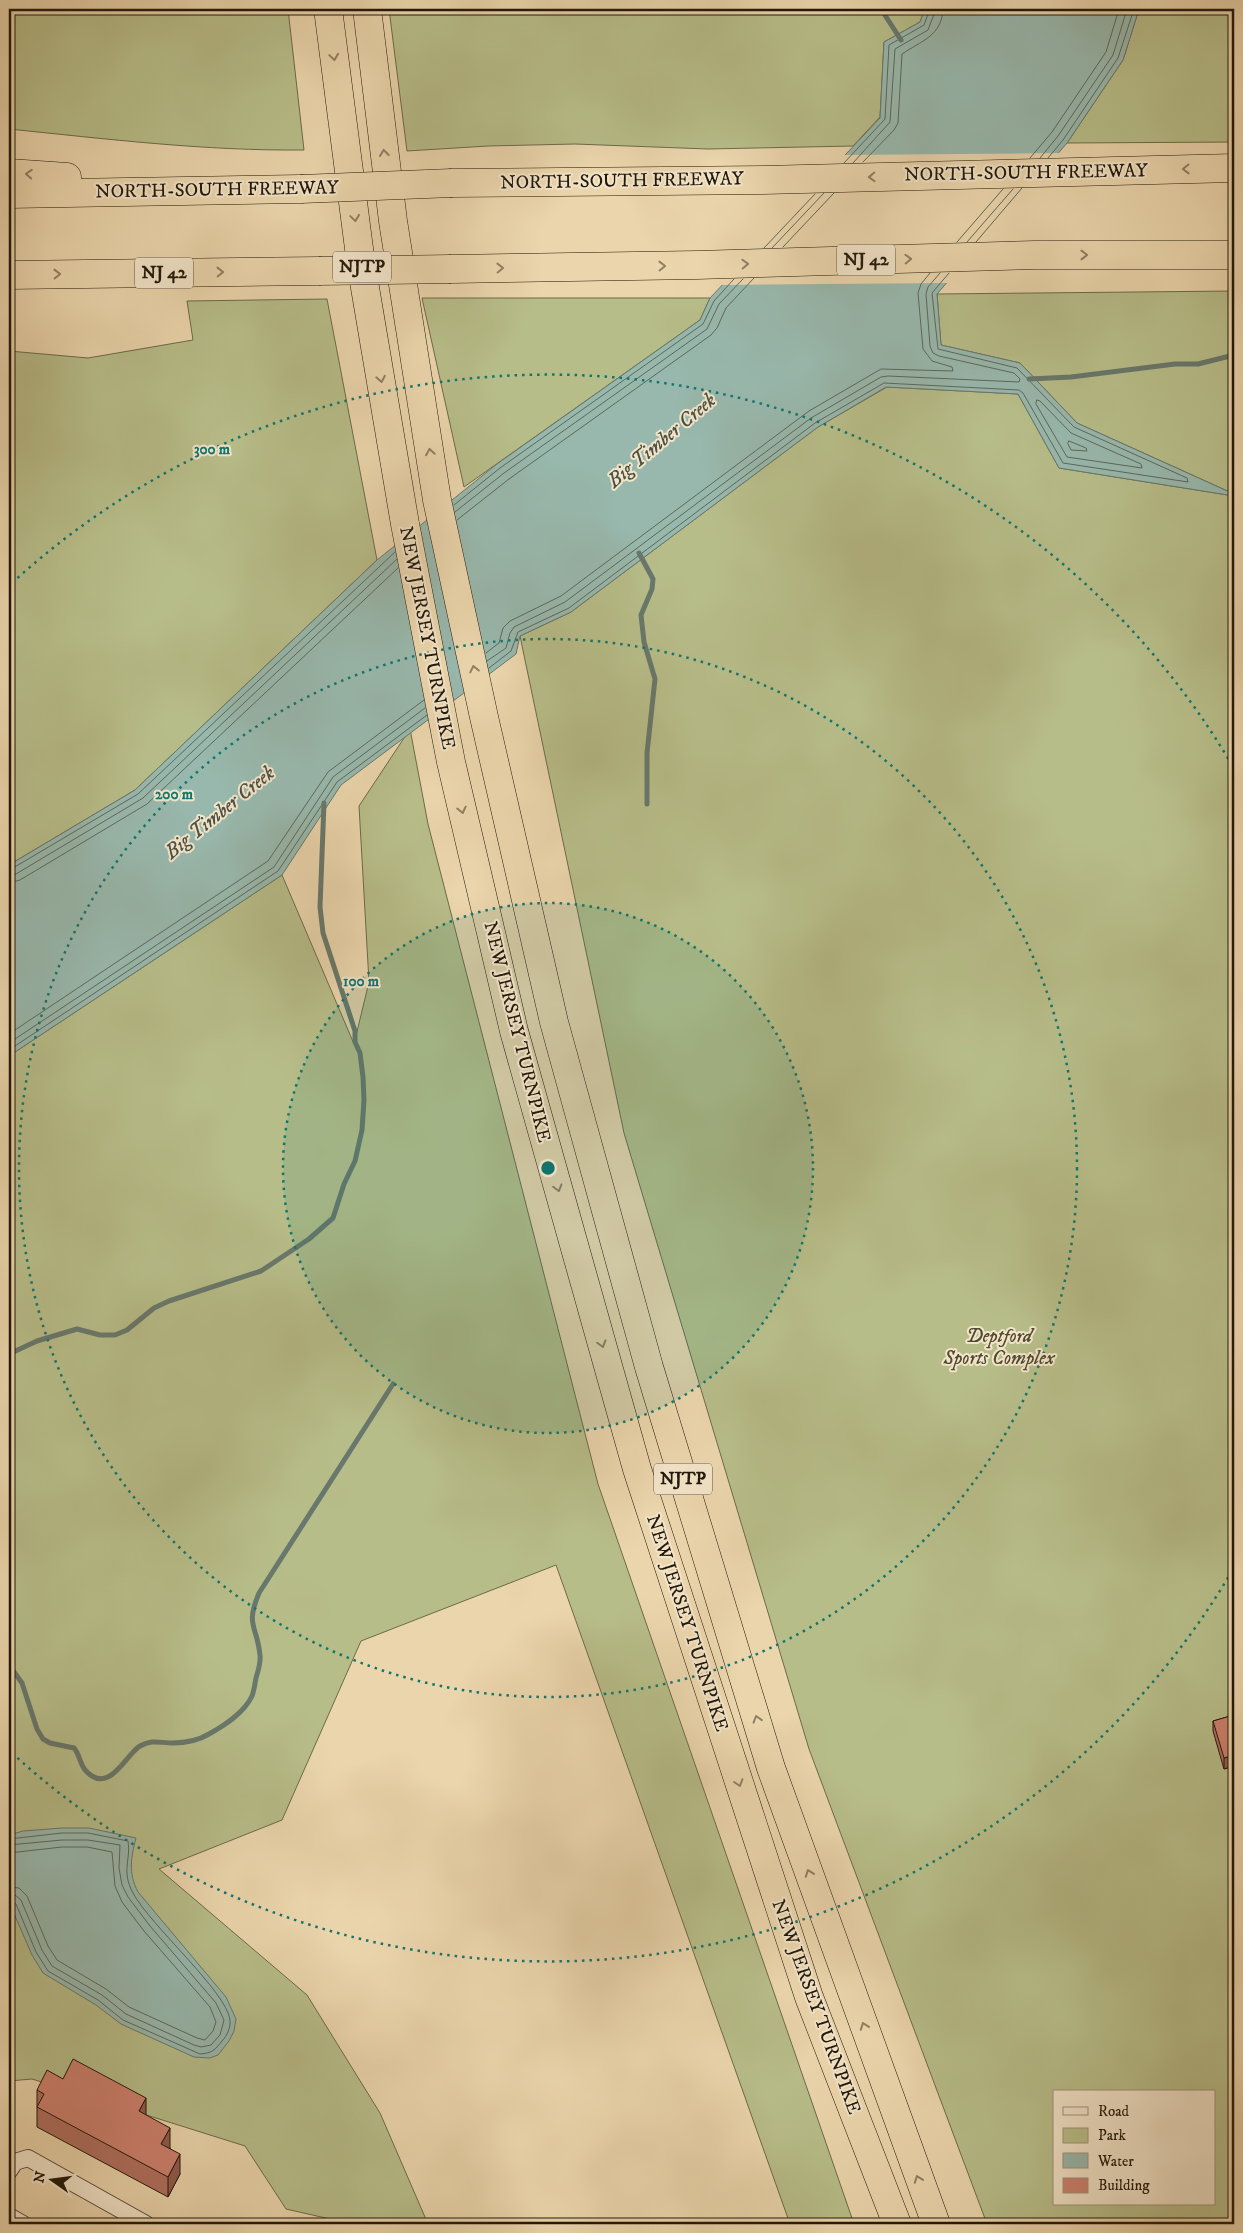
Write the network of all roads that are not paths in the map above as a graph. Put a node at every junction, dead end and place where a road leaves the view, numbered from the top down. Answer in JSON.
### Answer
{"nodes":[{"id":1,"x":328,"y":9,"type":"edge"},
{"id":2,"x":367,"y":9,"type":"edge"},
{"id":3,"x":1234,"y":168,"type":"edge"},
{"id":4,"x":9,"y":173,"type":"edge"},
{"id":5,"x":235,"y":190,"type":"junction"},
{"id":6,"x":9,"y":194,"type":"edge"},
{"id":7,"x":1234,"y":255,"type":"edge"},
{"id":8,"x":9,"y":275,"type":"edge"},
{"id":9,"x":9,"y":2171,"type":"edge"},
{"id":10,"x":9,"y":2216,"type":"edge"},
{"id":11,"x":23,"y":2224,"type":"edge"},
{"id":12,"x":146,"y":2224,"type":"edge"},
{"id":13,"x":897,"y":2224,"type":"edge"},
{"id":14,"x":936,"y":2224,"type":"edge"}],
"edges":[{"from":1,"to":13,"type":"highway","name":"NEW JERSEY TURNPIKE","number":"NJTP","one_way":true},
{"from":14,"to":2,"type":"highway","name":"NEW JERSEY TURNPIKE","number":"NJTP","one_way":true},
{"from":3,"to":5,"type":"highway","name":"NORTH-SOUTH FREEWAY","one_way":true,"bridge":true},
{"from":5,"to":4,"type":"highway","one_way":true},
{"from":5,"to":6,"type":"highway","name":"NORTH-SOUTH FREEWAY"},
{"from":8,"to":7,"type":"highway","number":"NJ 42","one_way":true,"bridge":true},
{"from":9,"to":12,"type":"street"},
{"from":10,"to":11,"type":"street"}]}
